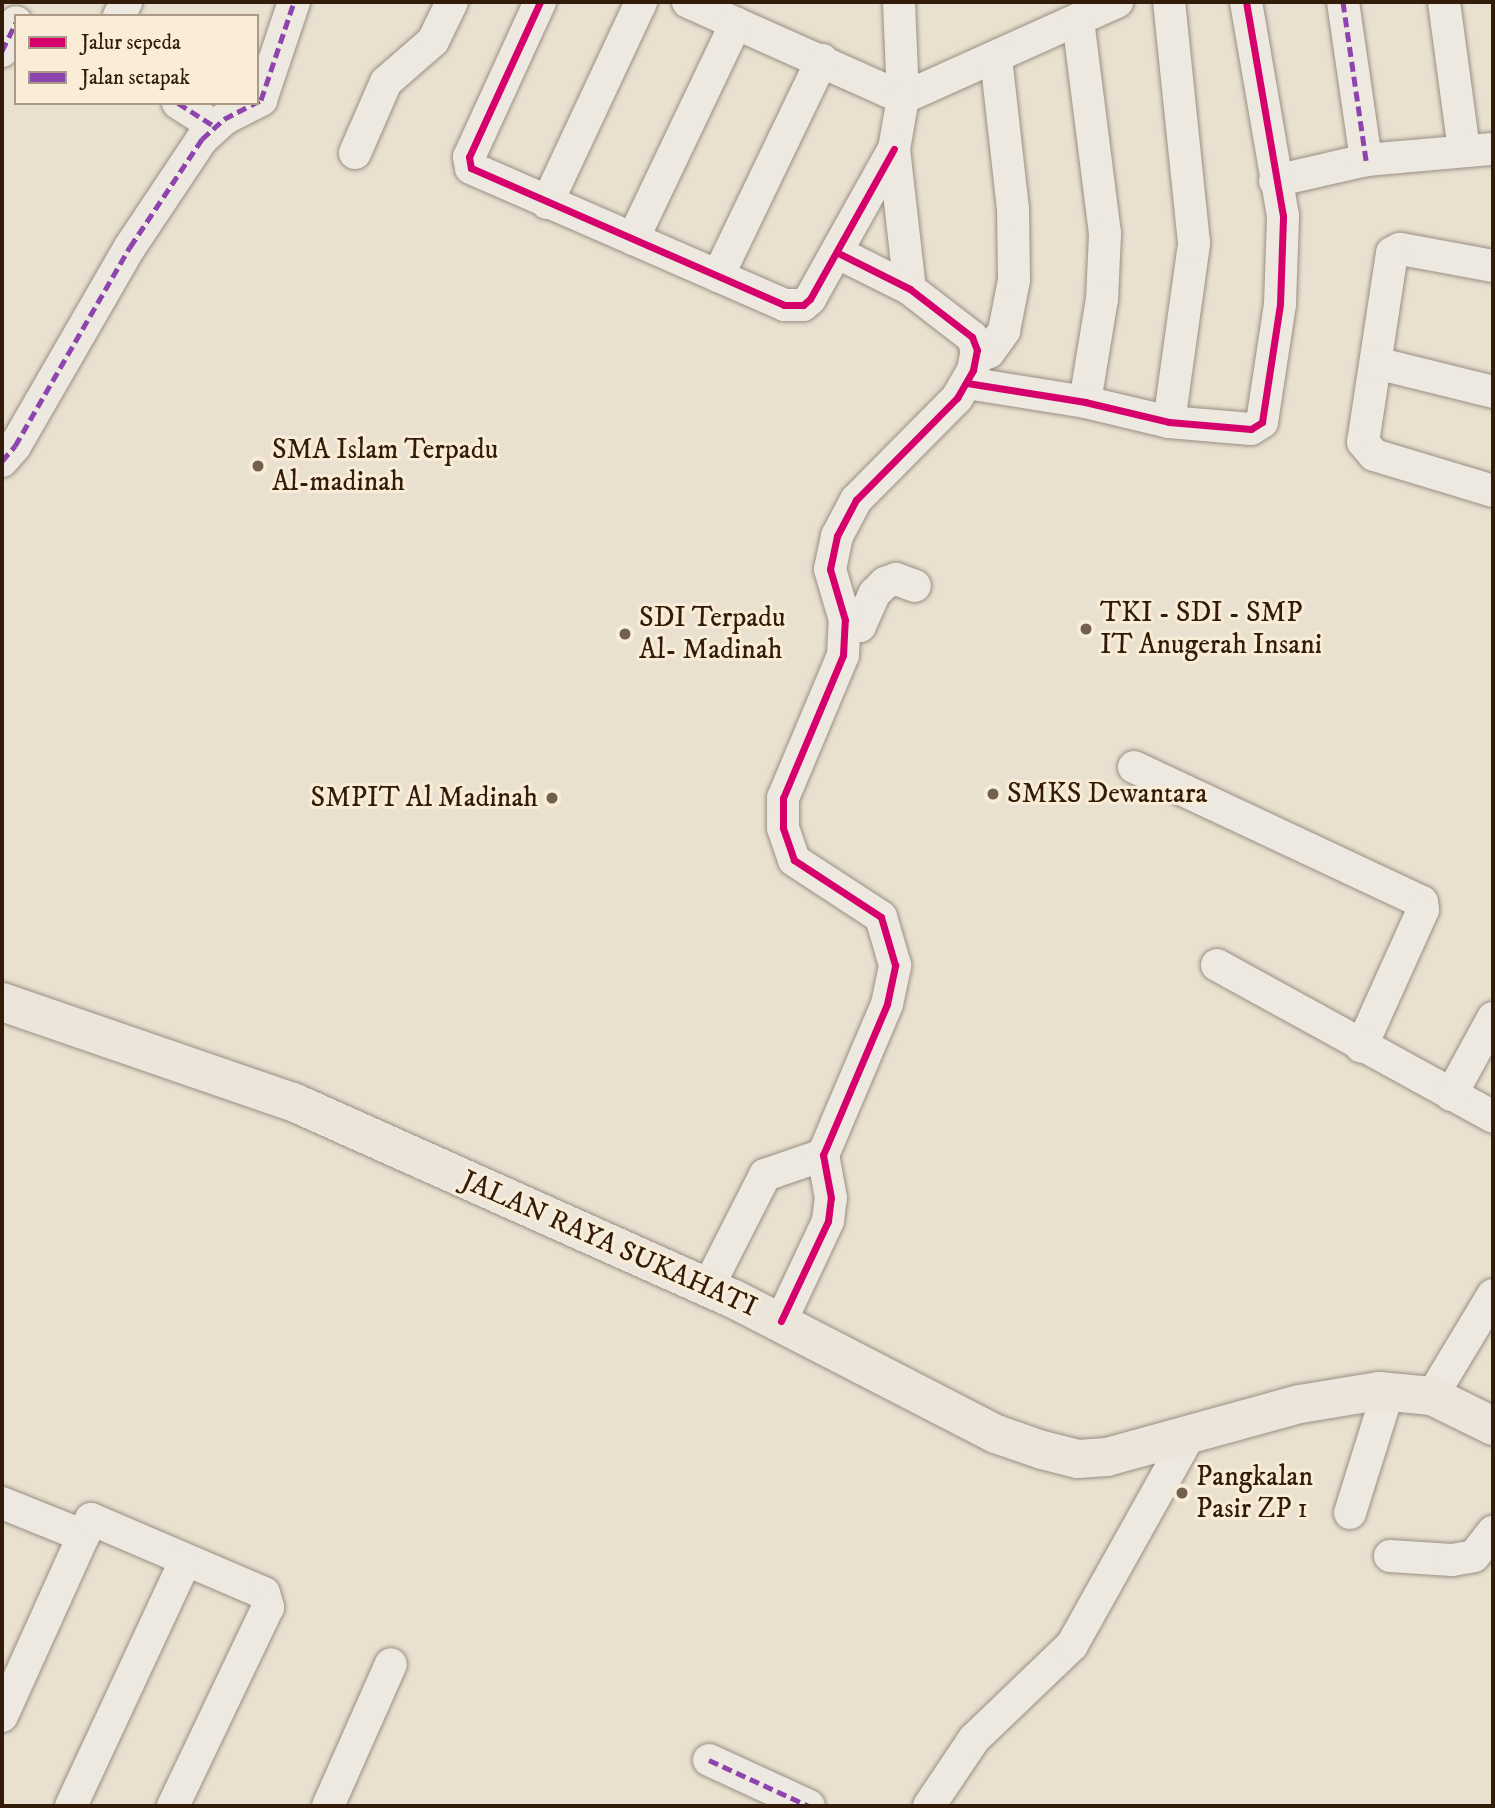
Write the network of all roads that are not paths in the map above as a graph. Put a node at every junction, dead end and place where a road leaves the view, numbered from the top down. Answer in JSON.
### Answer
{"nodes":[{"id":1,"x":294,"y":2,"type":"edge"},
{"id":2,"x":452,"y":2,"type":"edge"},
{"id":3,"x":540,"y":2,"type":"edge"},
{"id":4,"x":641,"y":2,"type":"edge"},
{"id":5,"x":688,"y":2,"type":"edge"},
{"id":6,"x":900,"y":2,"type":"edge"},
{"id":7,"x":1117,"y":2,"type":"edge"},
{"id":8,"x":1169,"y":2,"type":"edge"},
{"id":9,"x":1245,"y":2,"type":"edge"},
{"id":10,"x":1343,"y":2,"type":"edge"},
{"id":11,"x":1444,"y":2,"type":"edge"},
{"id":12,"x":1078,"y":20,"type":"junction"},
{"id":13,"x":736,"y":23,"type":"junction"},
{"id":14,"x":996,"y":57,"type":"junction"},
{"id":15,"x":822,"y":60,"type":"junction"},
{"id":16,"x":903,"y":98,"type":"junction"},
{"id":17,"x":259,"y":101,"type":"edge"},
{"id":18,"x":181,"y":105,"type":"edge"},
{"id":19,"x":252,"y":105,"type":"edge"},
{"id":20,"x":214,"y":126,"type":"junction"},
{"id":21,"x":894,"y":149,"type":"junction"},
{"id":22,"x":1479,"y":149,"type":"edge"},
{"id":23,"x":355,"y":153,"type":"dead end"},
{"id":24,"x":1366,"y":160,"type":"junction"},
{"id":25,"x":1275,"y":181,"type":"junction"},
{"id":26,"x":547,"y":203,"type":"junction"},
{"id":27,"x":633,"y":239,"type":"junction"},
{"id":28,"x":838,"y":253,"type":"junction"},
{"id":29,"x":1493,"y":266,"type":"edge"},
{"id":30,"x":718,"y":276,"type":"junction"},
{"id":31,"x":910,"y":289,"type":"junction"},
{"id":32,"x":1376,"y":363,"type":"junction"},
{"id":33,"x":972,"y":370,"type":"junction"},
{"id":34,"x":1493,"y":393,"type":"edge"},
{"id":35,"x":1085,"y":402,"type":"junction"},
{"id":36,"x":1169,"y":422,"type":"junction"},
{"id":37,"x":2,"y":461,"type":"edge"},
{"id":38,"x":1493,"y":491,"type":"edge"},
{"id":39,"x":915,"y":586,"type":"dead end"},
{"id":40,"x":845,"y":620,"type":"junction"},
{"id":41,"x":1134,"y":768,"type":"dead end"},
{"id":42,"x":1217,"y":965,"type":"dead end"},
{"id":43,"x":2,"y":1002,"type":"edge"},
{"id":44,"x":1493,"y":1018,"type":"edge"},
{"id":45,"x":1361,"y":1047,"type":"junction"},
{"id":46,"x":1451,"y":1095,"type":"junction"},
{"id":47,"x":1493,"y":1117,"type":"edge"},
{"id":48,"x":823,"y":1155,"type":"junction"},
{"id":49,"x":708,"y":1287,"type":"junction"},
{"id":50,"x":1493,"y":1295,"type":"edge"},
{"id":51,"x":781,"y":1321,"type":"junction"},
{"id":52,"x":1388,"y":1392,"type":"junction"},
{"id":53,"x":1432,"y":1396,"type":"junction"},
{"id":54,"x":1493,"y":1426,"type":"edge"},
{"id":55,"x":1189,"y":1436,"type":"junction"},
{"id":56,"x":2,"y":1503,"type":"edge"},
{"id":57,"x":1350,"y":1513,"type":"dead end"},
{"id":58,"x":1493,"y":1532,"type":"edge"},
{"id":59,"x":84,"y":1536,"type":"junction"},
{"id":60,"x":1390,"y":1556,"type":"dead end"},
{"id":61,"x":185,"y":1561,"type":"junction"},
{"id":62,"x":391,"y":1664,"type":"dead end"},
{"id":63,"x":2,"y":1716,"type":"edge"},
{"id":64,"x":709,"y":1760,"type":"dead end"},
{"id":65,"x":71,"y":1806,"type":"edge"},
{"id":66,"x":173,"y":1806,"type":"edge"},
{"id":67,"x":328,"y":1806,"type":"edge"},
{"id":68,"x":809,"y":1806,"type":"edge"},
{"id":69,"x":929,"y":1806,"type":"edge"}],
"edges":[{"from":1,"to":17,"type":"street"},
{"from":2,"to":23,"type":"street"},
{"from":3,"to":26,"type":"street"},
{"from":4,"to":26,"type":"street"},
{"from":5,"to":13,"type":"street"},
{"from":6,"to":16,"type":"street"},
{"from":7,"to":12,"type":"street"},
{"from":8,"to":36,"type":"street"},
{"from":9,"to":25,"type":"street"},
{"from":10,"to":24,"type":"street"},
{"from":11,"to":22,"type":"street"},
{"from":12,"to":14,"type":"street"},
{"from":12,"to":35,"type":"street"},
{"from":13,"to":15,"type":"street"},
{"from":13,"to":27,"type":"street"},
{"from":14,"to":16,"type":"street"},
{"from":14,"to":33,"type":"street"},
{"from":15,"to":16,"type":"street"},
{"from":15,"to":30,"type":"street"},
{"from":16,"to":21,"type":"street"},
{"from":18,"to":20,"type":"street"},
{"from":19,"to":20,"type":"street"},
{"from":20,"to":37,"type":"street"},
{"from":21,"to":28,"type":"street"},
{"from":21,"to":31,"type":"street"},
{"from":22,"to":24,"type":"street"},
{"from":24,"to":25,"type":"street"},
{"from":25,"to":36,"type":"street"},
{"from":26,"to":27,"type":"street"},
{"from":27,"to":30,"type":"street"},
{"from":28,"to":30,"type":"street"},
{"from":28,"to":31,"type":"street"},
{"from":29,"to":32,"type":"street"},
{"from":31,"to":33,"type":"street"},
{"from":32,"to":34,"type":"street"},
{"from":32,"to":38,"type":"street"},
{"from":33,"to":35,"type":"street"},
{"from":33,"to":40,"type":"street"},
{"from":35,"to":36,"type":"street"},
{"from":39,"to":40,"type":"street"},
{"from":40,"to":48,"type":"street"},
{"from":41,"to":45,"type":"street"},
{"from":42,"to":45,"type":"street"},
{"from":43,"to":49,"type":"main road","name":"JALAN RAYA SUKAHATI"},
{"from":44,"to":46,"type":"street"},
{"from":45,"to":46,"type":"street"},
{"from":46,"to":47,"type":"street"},
{"from":48,"to":49,"type":"street"},
{"from":48,"to":51,"type":"street"},
{"from":49,"to":51,"type":"main road","name":"JALAN RAYA SUKAHATI"},
{"from":50,"to":53,"type":"street"},
{"from":51,"to":55,"type":"main road","name":"JALAN RAYA SUKAHATI"},
{"from":52,"to":53,"type":"main road","name":"JALAN RAYA SUKAHATI"},
{"from":52,"to":55,"type":"main road","name":"JALAN RAYA SUKAHATI"},
{"from":52,"to":57,"type":"street"},
{"from":53,"to":54,"type":"main road","name":"JALAN RAYA SUKAHATI"},
{"from":55,"to":69,"type":"street"},
{"from":56,"to":59,"type":"street"},
{"from":58,"to":60,"type":"street"},
{"from":59,"to":61,"type":"street"},
{"from":59,"to":63,"type":"street"},
{"from":61,"to":65,"type":"street"},
{"from":61,"to":66,"type":"street"},
{"from":62,"to":67,"type":"street"},
{"from":64,"to":68,"type":"street"}]}
